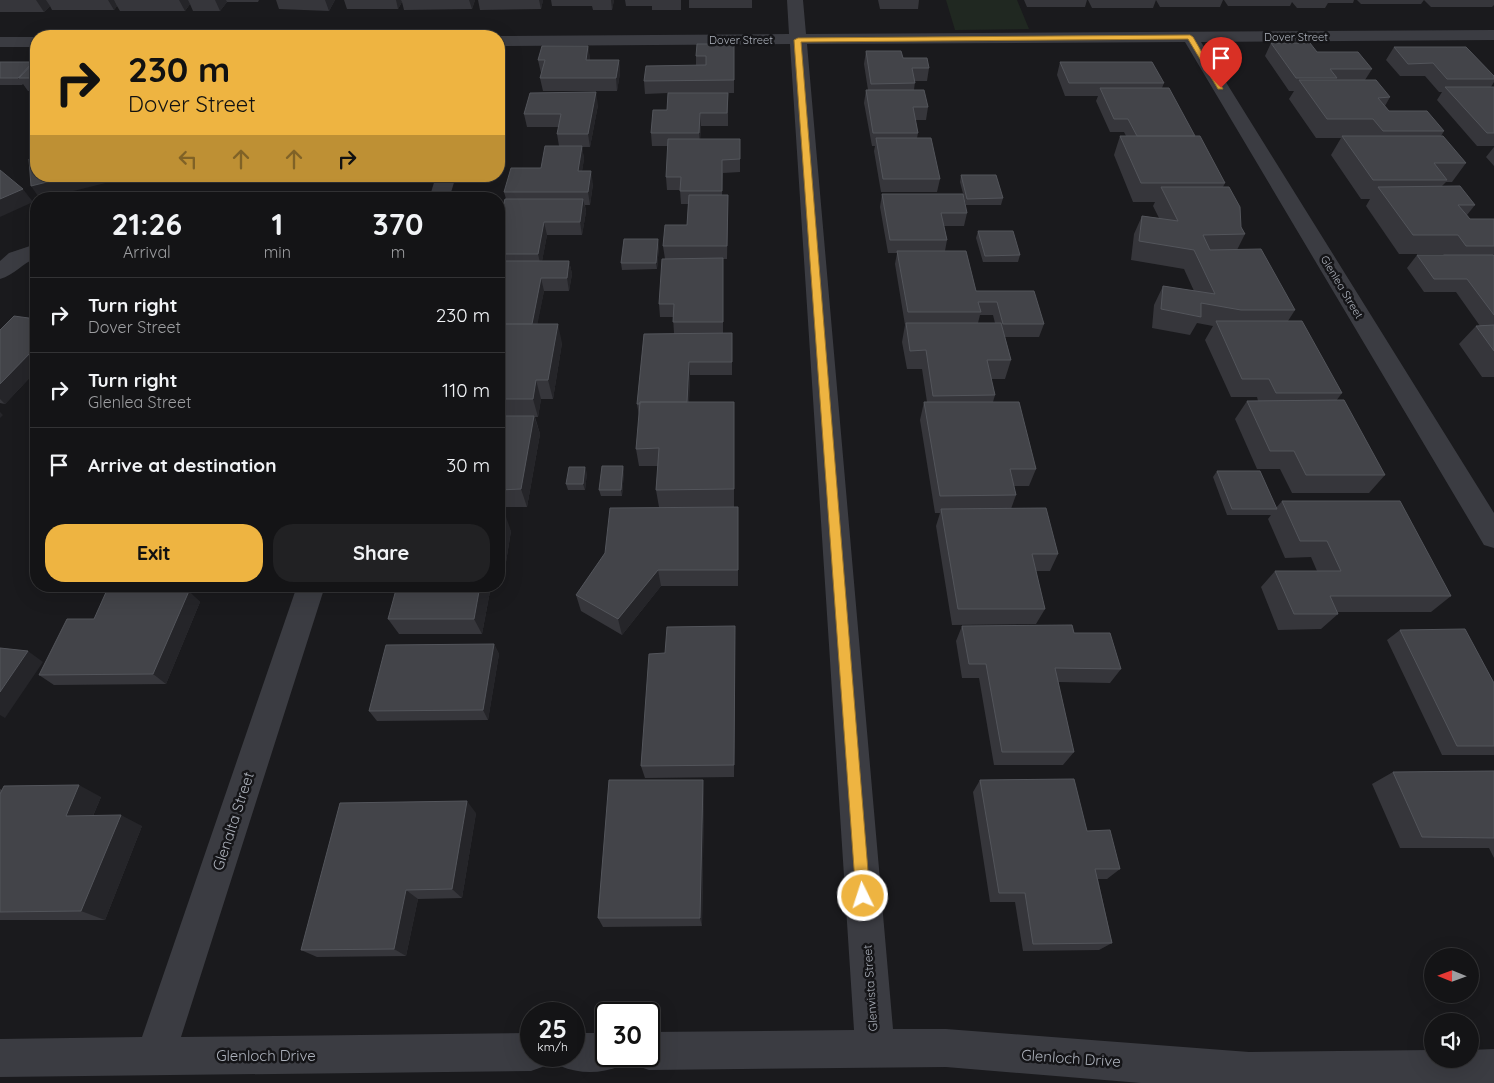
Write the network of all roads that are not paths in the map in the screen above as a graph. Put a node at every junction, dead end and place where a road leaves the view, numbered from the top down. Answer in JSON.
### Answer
{"nodes":[{"id":1,"x":795,"y":0,"type":"edge"},
{"id":2,"x":1493,"y":36,"type":"edge"},
{"id":3,"x":1190,"y":37,"type":"junction"},
{"id":4,"x":798,"y":40,"type":"junction"},
{"id":5,"x":505,"y":41,"type":"edge"},
{"id":6,"x":0,"y":42,"type":"edge"},
{"id":7,"x":30,"y":42,"type":"edge"},
{"id":8,"x":30,"y":253,"type":"edge"},
{"id":9,"x":0,"y":272,"type":"edge"},
{"id":10,"x":1494,"y":537,"type":"edge"},
{"id":11,"x":309,"y":592,"type":"edge"},
{"id":12,"x":875,"y":1049,"type":"junction"},
{"id":13,"x":660,"y":1051,"type":"edge"},
{"id":14,"x":520,"y":1052,"type":"edge"},
{"id":15,"x":155,"y":1056,"type":"junction"},
{"id":16,"x":0,"y":1058,"type":"edge"},
{"id":17,"x":1494,"y":1069,"type":"edge"}],
"edges":[{"from":1,"to":4,"type":"street","name":"Glenvista Street"},
{"from":2,"to":3,"type":"street","name":"Dover Street"},
{"from":3,"to":4,"type":"street","name":"Dover Street"},
{"from":3,"to":10,"type":"street","name":"Glenlea Street"},
{"from":4,"to":5,"type":"street","name":"Dover Street"},
{"from":4,"to":12,"type":"street","name":"Glenvista Street"},
{"from":6,"to":7,"type":"street"},
{"from":8,"to":9,"type":"street"},
{"from":11,"to":15,"type":"street","name":"Glenalta Street"},
{"from":12,"to":13,"type":"street","name":"Glenloch Drive"},
{"from":12,"to":17,"type":"street","name":"Glenloch Drive"},
{"from":14,"to":15,"type":"street","name":"Glenloch Drive"},
{"from":15,"to":16,"type":"street","name":"Glenloch Drive"}]}
